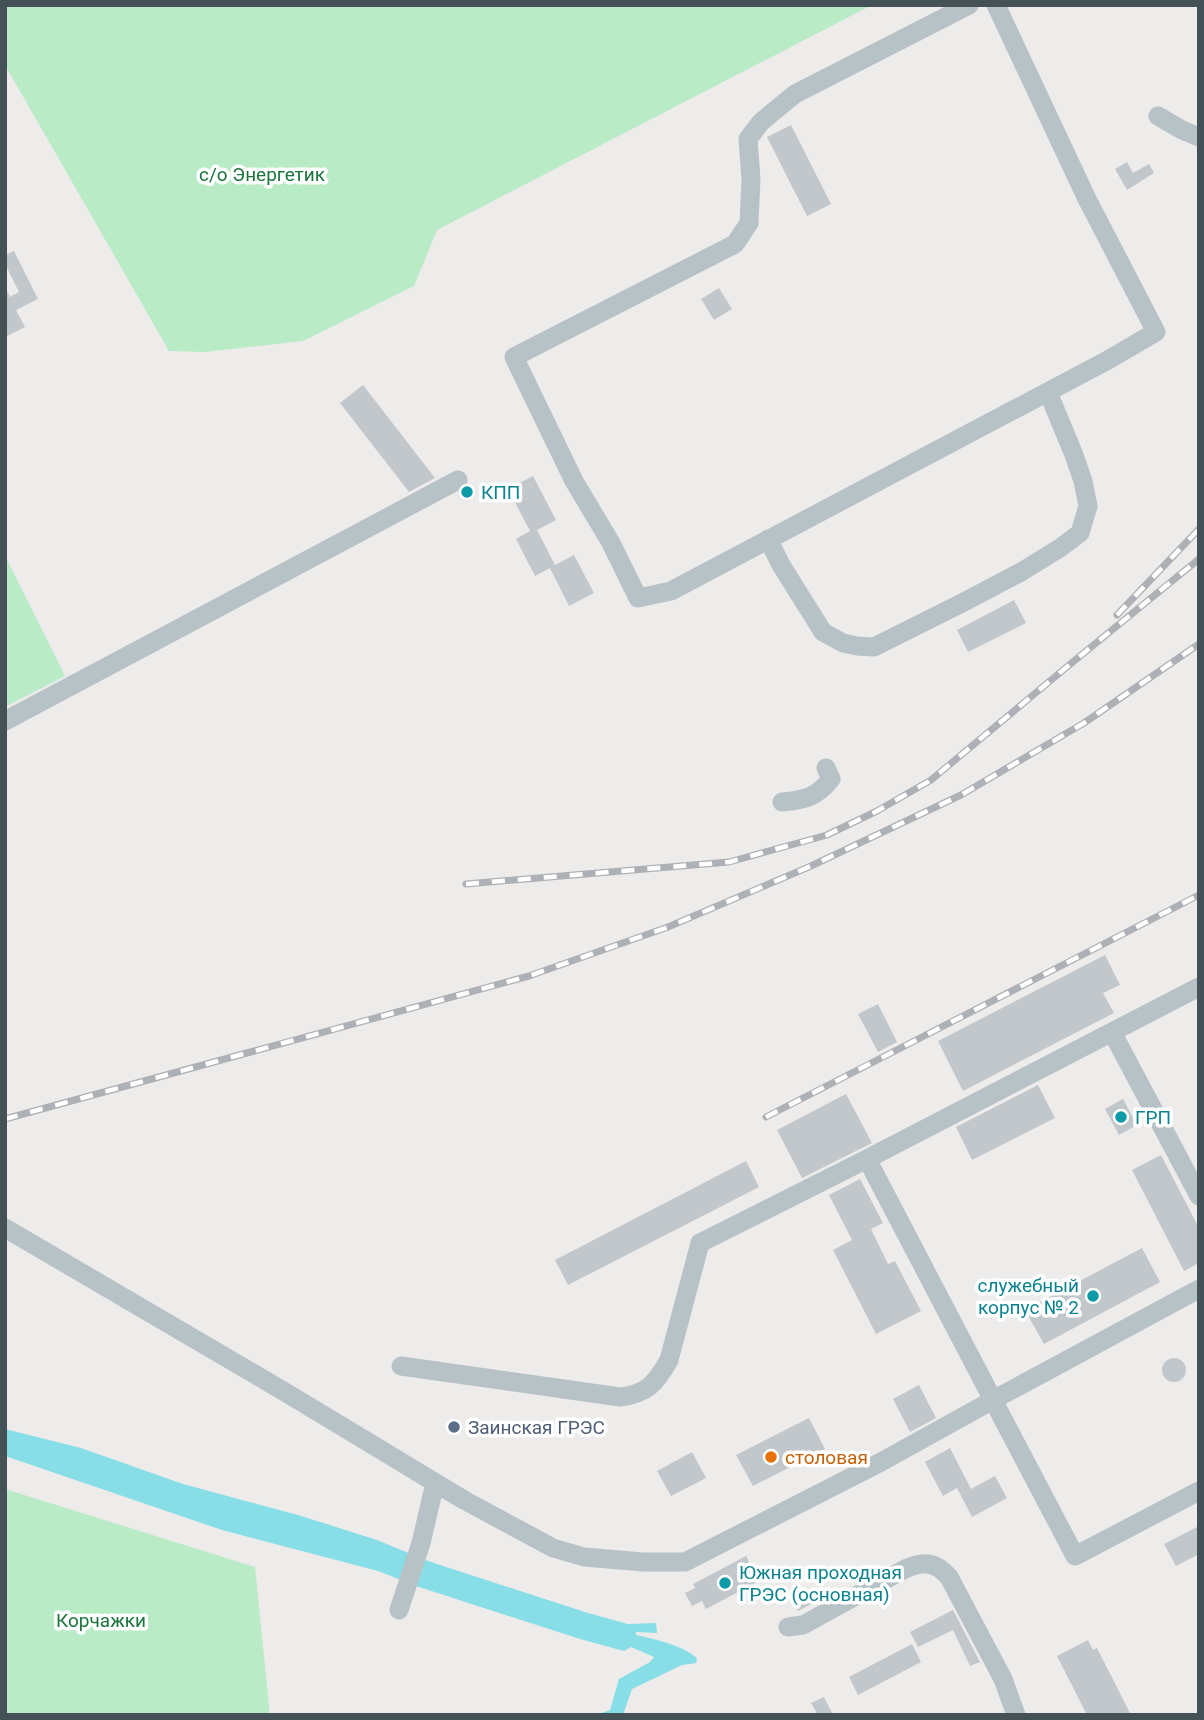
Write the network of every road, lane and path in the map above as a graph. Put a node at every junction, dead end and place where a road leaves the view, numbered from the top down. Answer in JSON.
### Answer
{"nodes":[{"id":1,"x":970,"y":5,"type":"edge"},
{"id":2,"x":996,"y":5,"type":"edge"},
{"id":3,"x":1158,"y":116,"type":"dead end"},
{"id":4,"x":1199,"y":136,"type":"edge"},
{"id":5,"x":1048,"y":392,"type":"junction"},
{"id":6,"x":458,"y":480,"type":"dead end"},
{"id":7,"x":768,"y":539,"type":"junction"},
{"id":8,"x":5,"y":721,"type":"edge"},
{"id":9,"x":826,"y":768,"type":"dead end"},
{"id":10,"x":782,"y":802,"type":"dead end"},
{"id":11,"x":1199,"y":987,"type":"edge"},
{"id":12,"x":1112,"y":1032,"type":"junction"},
{"id":13,"x":867,"y":1159,"type":"junction"},
{"id":14,"x":1199,"y":1196,"type":"edge"},
{"id":15,"x":5,"y":1228,"type":"edge"},
{"id":16,"x":1199,"y":1289,"type":"edge"},
{"id":17,"x":401,"y":1366,"type":"dead end"},
{"id":18,"x":993,"y":1400,"type":"junction"},
{"id":19,"x":435,"y":1483,"type":"junction"},
{"id":20,"x":1199,"y":1491,"type":"edge"},
{"id":21,"x":399,"y":1610,"type":"dead end"},
{"id":22,"x":788,"y":1628,"type":"dead end"},
{"id":23,"x":1016,"y":1715,"type":"edge"}],
"edges":[{"from":1,"to":7,"type":"street"},
{"from":2,"to":5,"type":"street"},
{"from":3,"to":4,"type":"street"},
{"from":5,"to":7,"type":"street"},
{"from":5,"to":7,"type":"street"},
{"from":6,"to":8,"type":"street"},
{"from":9,"to":10,"type":"street"},
{"from":11,"to":12,"type":"street"},
{"from":12,"to":13,"type":"street"},
{"from":12,"to":14,"type":"street"},
{"from":13,"to":17,"type":"street"},
{"from":13,"to":18,"type":"street"},
{"from":15,"to":19,"type":"street"},
{"from":16,"to":18,"type":"street"},
{"from":18,"to":19,"type":"street"},
{"from":18,"to":20,"type":"street"},
{"from":19,"to":21,"type":"street"},
{"from":22,"to":23,"type":"street"}]}
